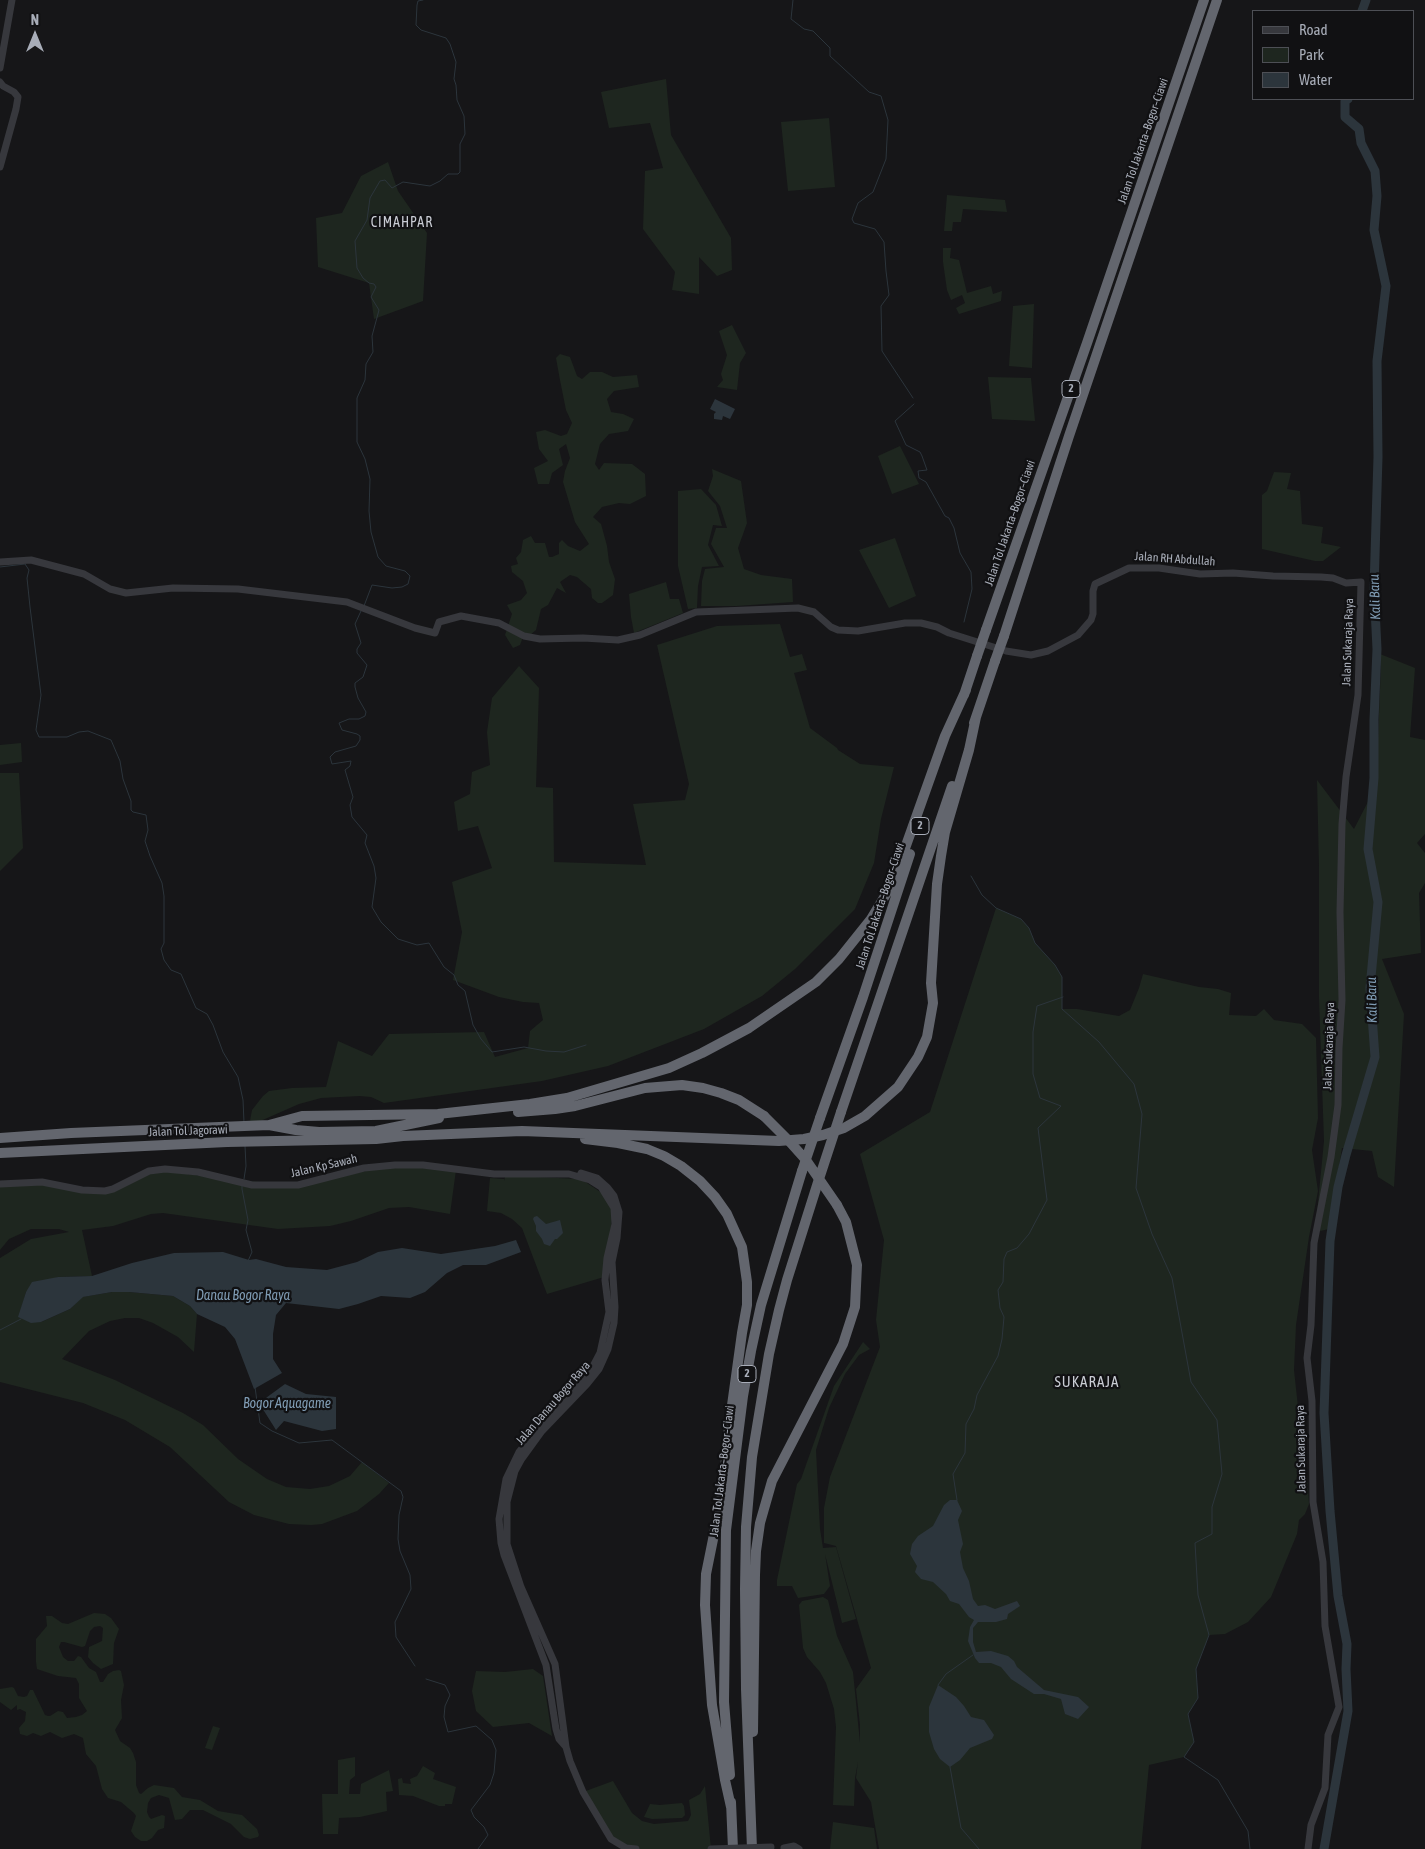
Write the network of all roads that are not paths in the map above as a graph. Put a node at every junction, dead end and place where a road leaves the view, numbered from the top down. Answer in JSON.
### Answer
{"nodes":[{"id":1,"x":12,"y":0,"type":"edge"},
{"id":2,"x":1204,"y":0,"type":"edge"},
{"id":3,"x":1217,"y":0,"type":"edge"},
{"id":4,"x":0,"y":68,"type":"edge"},
{"id":5,"x":0,"y":83,"type":"edge"},
{"id":6,"x":1154,"y":148,"type":"junction"},
{"id":7,"x":1166,"y":151,"type":"junction"},
{"id":8,"x":0,"y":167,"type":"edge"},
{"id":9,"x":0,"y":562,"type":"edge"},
{"id":10,"x":1361,"y":582,"type":"joint"},
{"id":11,"x":966,"y":690,"type":"junction"},
{"id":12,"x":976,"y":717,"type":"junction"},
{"id":13,"x":268,"y":1125,"type":"junction"},
{"id":14,"x":0,"y":1138,"type":"edge"},
{"id":15,"x":376,"y":1139,"type":"junction"},
{"id":16,"x":0,"y":1153,"type":"edge"},
{"id":17,"x":568,"y":1174,"type":"joint"},
{"id":18,"x":0,"y":1184,"type":"edge"},
{"id":19,"x":749,"y":1793,"type":"junction"},
{"id":20,"x":731,"y":1807,"type":"junction"},
{"id":21,"x":636,"y":1849,"type":"edge"},
{"id":22,"x":710,"y":1849,"type":"edge"},
{"id":23,"x":733,"y":1849,"type":"edge"},
{"id":24,"x":752,"y":1849,"type":"edge"},
{"id":25,"x":785,"y":1849,"type":"edge"},
{"id":26,"x":799,"y":1849,"type":"edge"},
{"id":27,"x":1308,"y":1849,"type":"edge"}],
"edges":[{"from":1,"to":4,"type":"street"},
{"from":2,"to":6,"type":"highway","name":"Jalan Tol Jakarta–Bogor–Ciawi","number":"2"},
{"from":3,"to":7,"type":"highway","name":"Jalan Tol Jakarta–Bogor–Ciawi","number":"2"},
{"from":5,"to":8,"type":"street"},
{"from":6,"to":7,"type":"highway"},
{"from":6,"to":11,"type":"highway","name":"Jalan Tol Jakarta–Bogor–Ciawi","number":"2","bridge":true},
{"from":7,"to":12,"type":"highway","name":"Jalan Tol Jakarta–Bogor–Ciawi","number":"2","bridge":true},
{"from":9,"to":10,"type":"street","name":"Jalan RH Abdullah"},
{"from":10,"to":27,"type":"street","name":"Jalan Sukaraja Raya"},
{"from":11,"to":13,"type":"highway"},
{"from":11,"to":20,"type":"highway","name":"Jalan Tol Jakarta–Bogor–Ciawi","number":"2","bridge":true},
{"from":12,"to":15,"type":"highway"},
{"from":12,"to":19,"type":"highway","name":"Jalan Tol Jakarta–Bogor–Ciawi","number":"2","bridge":true},
{"from":13,"to":14,"type":"highway","name":"Jalan Tol Jagorawi"},
{"from":13,"to":19,"type":"highway","bridge":true},
{"from":15,"to":16,"type":"highway","name":"Jalan Tol Jagorawi"},
{"from":15,"to":20,"type":"highway"},
{"from":17,"to":18,"type":"street","name":"Jalan Kp Sawah"},
{"from":17,"to":21,"type":"street","name":"Jalan Danau Bogor Raya"},
{"from":19,"to":24,"type":"highway","name":"Jalan Tol Jakarta–Bogor–Ciawi","number":"2"},
{"from":20,"to":23,"type":"highway","name":"Jalan Tol Jakarta–Bogor–Ciawi","number":"2"},
{"from":22,"to":25,"type":"street","bridge":true},
{"from":25,"to":26,"type":"street"}]}
